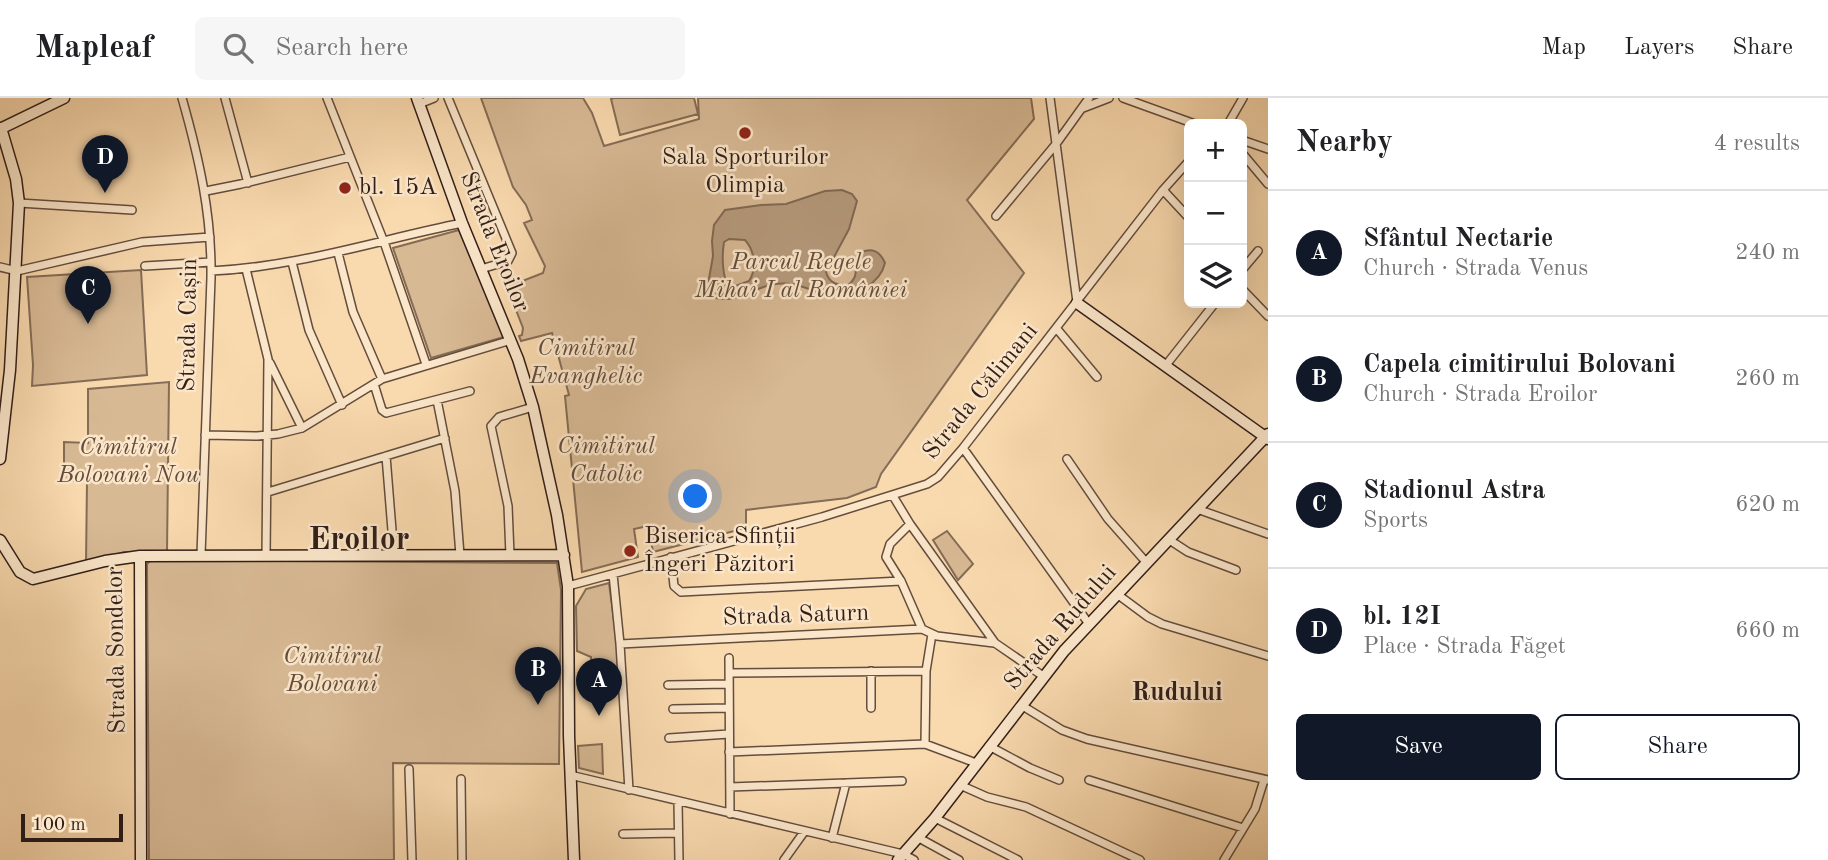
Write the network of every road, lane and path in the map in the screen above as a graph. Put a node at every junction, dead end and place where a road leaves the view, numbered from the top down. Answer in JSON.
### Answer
{"nodes":[{"id":1,"x":64,"y":98,"type":"edge"},
{"id":2,"x":182,"y":98,"type":"edge"},
{"id":3,"x":225,"y":98,"type":"edge"},
{"id":4,"x":327,"y":98,"type":"edge"},
{"id":5,"x":434,"y":98,"type":"edge"},
{"id":6,"x":448,"y":98,"type":"edge"},
{"id":7,"x":1050,"y":98,"type":"edge"},
{"id":8,"x":1089,"y":98,"type":"edge"},
{"id":9,"x":1109,"y":98,"type":"edge"},
{"id":10,"x":1123,"y":98,"type":"edge"},
{"id":11,"x":1157,"y":98,"type":"edge"},
{"id":12,"x":1243,"y":98,"type":"edge"},
{"id":13,"x":418,"y":101,"type":"edge"},
{"id":14,"x":1082,"y":108,"type":"junction"},
{"id":15,"x":1153,"y":109,"type":"junction"},
{"id":16,"x":1231,"y":119,"type":"edge"},
{"id":17,"x":1184,"y":120,"type":"edge"},
{"id":18,"x":0,"y":127,"type":"edge"},
{"id":19,"x":1247,"y":142,"type":"edge"},
{"id":20,"x":1056,"y":144,"type":"junction"},
{"id":21,"x":1268,"y":149,"type":"edge"},
{"id":22,"x":350,"y":156,"type":"junction"},
{"id":23,"x":1247,"y":159,"type":"edge"},
{"id":24,"x":1184,"y":167,"type":"edge"},
{"id":25,"x":248,"y":183,"type":"junction"},
{"id":26,"x":1268,"y":184,"type":"edge"},
{"id":27,"x":1163,"y":190,"type":"junction"},
{"id":28,"x":206,"y":191,"type":"junction"},
{"id":29,"x":19,"y":203,"type":"junction"},
{"id":30,"x":132,"y":209,"type":"dead end"},
{"id":31,"x":1184,"y":213,"type":"edge"},
{"id":32,"x":996,"y":216,"type":"dead end"},
{"id":33,"x":462,"y":223,"type":"junction"},
{"id":34,"x":210,"y":237,"type":"junction"},
{"id":35,"x":384,"y":243,"type":"junction"},
{"id":36,"x":1258,"y":251,"type":"dead end"},
{"id":37,"x":338,"y":253,"type":"junction"},
{"id":38,"x":211,"y":262,"type":"junction"},
{"id":39,"x":292,"y":262,"type":"junction"},
{"id":40,"x":1247,"y":264,"type":"edge"},
{"id":41,"x":145,"y":265,"type":"dead end"},
{"id":42,"x":0,"y":267,"type":"edge"},
{"id":43,"x":246,"y":269,"type":"junction"},
{"id":44,"x":481,"y":270,"type":"junction"},
{"id":45,"x":16,"y":271,"type":"junction"},
{"id":46,"x":211,"y":271,"type":"junction"},
{"id":47,"x":1247,"y":294,"type":"edge"},
{"id":48,"x":1077,"y":303,"type":"junction"},
{"id":49,"x":1211,"y":308,"type":"edge"},
{"id":50,"x":1268,"y":316,"type":"edge"},
{"id":51,"x":1057,"y":329,"type":"junction"},
{"id":52,"x":511,"y":340,"type":"junction"},
{"id":53,"x":268,"y":359,"type":"junction"},
{"id":54,"x":426,"y":364,"type":"junction"},
{"id":55,"x":1166,"y":365,"type":"junction"},
{"id":56,"x":5,"y":370,"type":"edge"},
{"id":57,"x":1097,"y":377,"type":"dead end"},
{"id":58,"x":382,"y":379,"type":"junction"},
{"id":59,"x":374,"y":384,"type":"junction"},
{"id":60,"x":470,"y":391,"type":"dead end"},
{"id":61,"x":437,"y":400,"type":"junction"},
{"id":62,"x":342,"y":405,"type":"junction"},
{"id":63,"x":533,"y":407,"type":"junction"},
{"id":64,"x":302,"y":428,"type":"junction"},
{"id":65,"x":205,"y":435,"type":"junction"},
{"id":66,"x":268,"y":435,"type":"junction"},
{"id":67,"x":1267,"y":437,"type":"edge"},
{"id":68,"x":444,"y":438,"type":"junction"},
{"id":69,"x":963,"y":448,"type":"junction"},
{"id":70,"x":386,"y":456,"type":"junction"},
{"id":71,"x":0,"y":459,"type":"edge"},
{"id":72,"x":1067,"y":459,"type":"dead end"},
{"id":73,"x":268,"y":492,"type":"junction"},
{"id":74,"x":892,"y":496,"type":"junction"},
{"id":75,"x":1197,"y":509,"type":"junction"},
{"id":76,"x":910,"y":524,"type":"junction"},
{"id":77,"x":1268,"y":534,"type":"edge"},
{"id":78,"x":0,"y":540,"type":"edge"},
{"id":79,"x":1168,"y":540,"type":"junction"},
{"id":80,"x":201,"y":555,"type":"junction"},
{"id":81,"x":394,"y":555,"type":"junction"},
{"id":82,"x":460,"y":555,"type":"junction"},
{"id":83,"x":510,"y":555,"type":"junction"},
{"id":84,"x":564,"y":555,"type":"junction"},
{"id":85,"x":140,"y":556,"type":"junction"},
{"id":86,"x":266,"y":556,"type":"junction"},
{"id":87,"x":671,"y":557,"type":"junction"},
{"id":88,"x":1146,"y":562,"type":"junction"},
{"id":89,"x":1236,"y":570,"type":"dead end"},
{"id":90,"x":613,"y":574,"type":"junction"},
{"id":91,"x":901,"y":581,"type":"junction"},
{"id":92,"x":568,"y":586,"type":"junction"},
{"id":93,"x":1117,"y":594,"type":"junction"},
{"id":94,"x":1089,"y":624,"type":"junction"},
{"id":95,"x":922,"y":629,"type":"junction"},
{"id":96,"x":932,"y":634,"type":"junction"},
{"id":97,"x":995,"y":643,"type":"junction"},
{"id":98,"x":620,"y":644,"type":"junction"},
{"id":99,"x":1268,"y":656,"type":"edge"},
{"id":100,"x":729,"y":658,"type":"dead end"},
{"id":101,"x":871,"y":671,"type":"junction"},
{"id":102,"x":926,"y":671,"type":"junction"},
{"id":103,"x":729,"y":673,"type":"junction"},
{"id":104,"x":1044,"y":676,"type":"junction"},
{"id":105,"x":729,"y":684,"type":"junction"},
{"id":106,"x":668,"y":685,"type":"dead end"},
{"id":107,"x":1021,"y":705,"type":"junction"},
{"id":108,"x":729,"y":708,"type":"junction"},
{"id":109,"x":871,"y":708,"type":"dead end"},
{"id":110,"x":673,"y":709,"type":"dead end"},
{"id":111,"x":729,"y":734,"type":"junction"},
{"id":112,"x":669,"y":738,"type":"dead end"},
{"id":113,"x":925,"y":744,"type":"junction"},
{"id":114,"x":989,"y":746,"type":"junction"},
{"id":115,"x":729,"y":752,"type":"junction"},
{"id":116,"x":976,"y":763,"type":"junction"},
{"id":117,"x":410,"y":769,"type":"dead end"},
{"id":118,"x":570,"y":775,"type":"junction"},
{"id":119,"x":461,"y":779,"type":"dead end"},
{"id":120,"x":1059,"y":780,"type":"dead end"},
{"id":121,"x":1089,"y":780,"type":"dead end"},
{"id":122,"x":1266,"y":780,"type":"edge"},
{"id":123,"x":902,"y":781,"type":"dead end"},
{"id":124,"x":846,"y":783,"type":"junction"},
{"id":125,"x":960,"y":785,"type":"junction"},
{"id":126,"x":730,"y":787,"type":"junction"},
{"id":127,"x":629,"y":790,"type":"junction"},
{"id":128,"x":678,"y":802,"type":"junction"},
{"id":129,"x":730,"y":814,"type":"junction"},
{"id":130,"x":935,"y":818,"type":"junction"},
{"id":131,"x":1243,"y":828,"type":"junction"},
{"id":132,"x":804,"y":832,"type":"junction"},
{"id":133,"x":678,"y":833,"type":"junction"},
{"id":134,"x":623,"y":834,"type":"dead end"},
{"id":135,"x":831,"y":838,"type":"junction"},
{"id":136,"x":919,"y":838,"type":"junction"},
{"id":137,"x":905,"y":858,"type":"edge"},
{"id":138,"x":141,"y":860,"type":"edge"},
{"id":139,"x":412,"y":860,"type":"edge"},
{"id":140,"x":462,"y":860,"type":"edge"},
{"id":141,"x":574,"y":860,"type":"edge"},
{"id":142,"x":679,"y":860,"type":"edge"},
{"id":143,"x":784,"y":860,"type":"edge"},
{"id":144,"x":959,"y":860,"type":"edge"},
{"id":145,"x":1018,"y":860,"type":"edge"},
{"id":146,"x":1140,"y":860,"type":"edge"},
{"id":147,"x":1224,"y":860,"type":"edge"}],
"edges":[{"from":1,"to":18,"type":"street"},
{"from":2,"to":28,"type":"street","name":"Strada Cașin"},
{"from":3,"to":25,"type":"street"},
{"from":4,"to":22,"type":"street"},
{"from":5,"to":13,"type":"street"},
{"from":6,"to":44,"type":"street"},
{"from":7,"to":20,"type":"street"},
{"from":8,"to":14,"type":"street"},
{"from":9,"to":14,"type":"street"},
{"from":10,"to":15,"type":"street"},
{"from":11,"to":15,"type":"street"},
{"from":12,"to":16,"type":"street"},
{"from":13,"to":33,"type":"street","name":"Strada Eroilor"},
{"from":14,"to":20,"type":"street"},
{"from":15,"to":17,"type":"street"},
{"from":18,"to":29,"type":"street"},
{"from":19,"to":21,"type":"street"},
{"from":20,"to":32,"type":"street"},
{"from":20,"to":48,"type":"street"},
{"from":22,"to":25,"type":"street"},
{"from":22,"to":35,"type":"street"},
{"from":23,"to":26,"type":"street"},
{"from":24,"to":27,"type":"street","name":"Strada Călimani"},
{"from":25,"to":28,"type":"street"},
{"from":27,"to":31,"type":"street"},
{"from":27,"to":48,"type":"street","name":"Strada Călimani"},
{"from":28,"to":34,"type":"street","name":"Strada Cașin"},
{"from":29,"to":30,"type":"street"},
{"from":29,"to":45,"type":"street"},
{"from":33,"to":35,"type":"street"},
{"from":33,"to":44,"type":"street","name":"Strada Eroilor"},
{"from":34,"to":38,"type":"street","name":"Strada Cașin"},
{"from":34,"to":45,"type":"street"},
{"from":35,"to":37,"type":"street"},
{"from":35,"to":54,"type":"street"},
{"from":36,"to":40,"type":"street"},
{"from":37,"to":39,"type":"street"},
{"from":37,"to":58,"type":"street"},
{"from":38,"to":41,"type":"street"},
{"from":38,"to":46,"type":"street","name":"Strada Cașin"},
{"from":39,"to":43,"type":"street"},
{"from":39,"to":62,"type":"street"},
{"from":42,"to":45,"type":"street"},
{"from":43,"to":46,"type":"street"},
{"from":43,"to":53,"type":"street"},
{"from":44,"to":52,"type":"street","name":"Strada Eroilor"},
{"from":45,"to":56,"type":"street"},
{"from":46,"to":65,"type":"street","name":"Strada Cașin"},
{"from":47,"to":50,"type":"street"},
{"from":48,"to":51,"type":"street","name":"Strada Călimani"},
{"from":48,"to":55,"type":"street"},
{"from":49,"to":55,"type":"street"},
{"from":51,"to":57,"type":"street"},
{"from":51,"to":69,"type":"street","name":"Strada Călimani"},
{"from":52,"to":54,"type":"street"},
{"from":52,"to":63,"type":"street","name":"Strada Eroilor"},
{"from":53,"to":64,"type":"street"},
{"from":53,"to":66,"type":"street"},
{"from":54,"to":58,"type":"street"},
{"from":55,"to":67,"type":"street"},
{"from":56,"to":71,"type":"street"},
{"from":58,"to":59,"type":"street"},
{"from":59,"to":61,"type":"street"},
{"from":59,"to":62,"type":"street"},
{"from":60,"to":61,"type":"street"},
{"from":61,"to":68,"type":"street"},
{"from":62,"to":64,"type":"street"},
{"from":63,"to":83,"type":"street"},
{"from":63,"to":84,"type":"street","name":"Strada Eroilor"},
{"from":64,"to":66,"type":"street"},
{"from":65,"to":66,"type":"street"},
{"from":65,"to":80,"type":"street","name":"Strada Cașin"},
{"from":66,"to":73,"type":"street"},
{"from":67,"to":75,"type":"street","name":"Strada Rudului"},
{"from":68,"to":70,"type":"street"},
{"from":68,"to":82,"type":"street"},
{"from":69,"to":74,"type":"street","name":"Strada Călimani"},
{"from":69,"to":94,"type":"street"},
{"from":70,"to":73,"type":"street"},
{"from":70,"to":81,"type":"street"},
{"from":72,"to":88,"type":"street"},
{"from":73,"to":86,"type":"street"},
{"from":74,"to":76,"type":"street"},
{"from":74,"to":87,"type":"street","name":"Strada Călimani"},
{"from":75,"to":77,"type":"street"},
{"from":75,"to":79,"type":"street","name":"Strada Rudului"},
{"from":76,"to":91,"type":"street","name":"Strada Saturn"},
{"from":76,"to":97,"type":"street"},
{"from":78,"to":85,"type":"street","name":"Strada Sondelor"},
{"from":79,"to":88,"type":"street","name":"Strada Rudului"},
{"from":79,"to":89,"type":"street"},
{"from":80,"to":85,"type":"street"},
{"from":80,"to":86,"type":"street"},
{"from":81,"to":82,"type":"street"},
{"from":81,"to":86,"type":"street"},
{"from":82,"to":83,"type":"street"},
{"from":83,"to":84,"type":"street"},
{"from":84,"to":92,"type":"street","name":"Strada Eroilor"},
{"from":85,"to":138,"type":"street","name":"Strada Sondelor"},
{"from":87,"to":90,"type":"street","name":"Strada Călimani"},
{"from":87,"to":91,"type":"street"},
{"from":88,"to":93,"type":"street","name":"Strada Rudului"},
{"from":90,"to":92,"type":"street","name":"Strada Călimani"},
{"from":90,"to":98,"type":"street"},
{"from":91,"to":95,"type":"street","name":"Strada Saturn"},
{"from":92,"to":118,"type":"street","name":"Strada Eroilor"},
{"from":93,"to":94,"type":"street","name":"Strada Rudului"},
{"from":93,"to":99,"type":"street"},
{"from":94,"to":104,"type":"street","name":"Strada Rudului"},
{"from":95,"to":96,"type":"street"},
{"from":95,"to":98,"type":"street","name":"Strada Saturn"},
{"from":96,"to":97,"type":"street"},
{"from":96,"to":102,"type":"street"},
{"from":97,"to":104,"type":"street"},
{"from":98,"to":127,"type":"street"},
{"from":100,"to":103,"type":"street"},
{"from":101,"to":102,"type":"street"},
{"from":101,"to":103,"type":"street"},
{"from":101,"to":109,"type":"street"},
{"from":102,"to":113,"type":"street"},
{"from":103,"to":105,"type":"street"},
{"from":104,"to":107,"type":"street","name":"Strada Rudului"},
{"from":105,"to":106,"type":"street"},
{"from":105,"to":108,"type":"street"},
{"from":107,"to":114,"type":"street","name":"Strada Rudului"},
{"from":107,"to":122,"type":"street"},
{"from":108,"to":110,"type":"street"},
{"from":108,"to":111,"type":"street"},
{"from":111,"to":112,"type":"street"},
{"from":111,"to":115,"type":"street"},
{"from":113,"to":115,"type":"street"},
{"from":113,"to":116,"type":"street"},
{"from":114,"to":116,"type":"street","name":"Strada Rudului"},
{"from":114,"to":120,"type":"street"},
{"from":115,"to":126,"type":"street"},
{"from":116,"to":125,"type":"street","name":"Strada Rudului"},
{"from":117,"to":139,"type":"street"},
{"from":118,"to":127,"type":"street"},
{"from":118,"to":141,"type":"street","name":"Strada Eroilor"},
{"from":119,"to":140,"type":"street"},
{"from":121,"to":131,"type":"street"},
{"from":122,"to":131,"type":"street"},
{"from":123,"to":124,"type":"street"},
{"from":124,"to":126,"type":"street"},
{"from":124,"to":135,"type":"street"},
{"from":125,"to":130,"type":"street","name":"Strada Rudului"},
{"from":125,"to":146,"type":"street"},
{"from":126,"to":129,"type":"street"},
{"from":127,"to":128,"type":"street"},
{"from":128,"to":129,"type":"street"},
{"from":128,"to":133,"type":"street"},
{"from":129,"to":132,"type":"street"},
{"from":130,"to":136,"type":"street","name":"Strada Rudului"},
{"from":130,"to":145,"type":"street"},
{"from":131,"to":147,"type":"street"},
{"from":132,"to":135,"type":"street"},
{"from":132,"to":143,"type":"street"},
{"from":133,"to":134,"type":"street"},
{"from":133,"to":142,"type":"street"},
{"from":135,"to":137,"type":"street"},
{"from":136,"to":137,"type":"street","name":"Strada Rudului"},
{"from":136,"to":144,"type":"street"}]}
